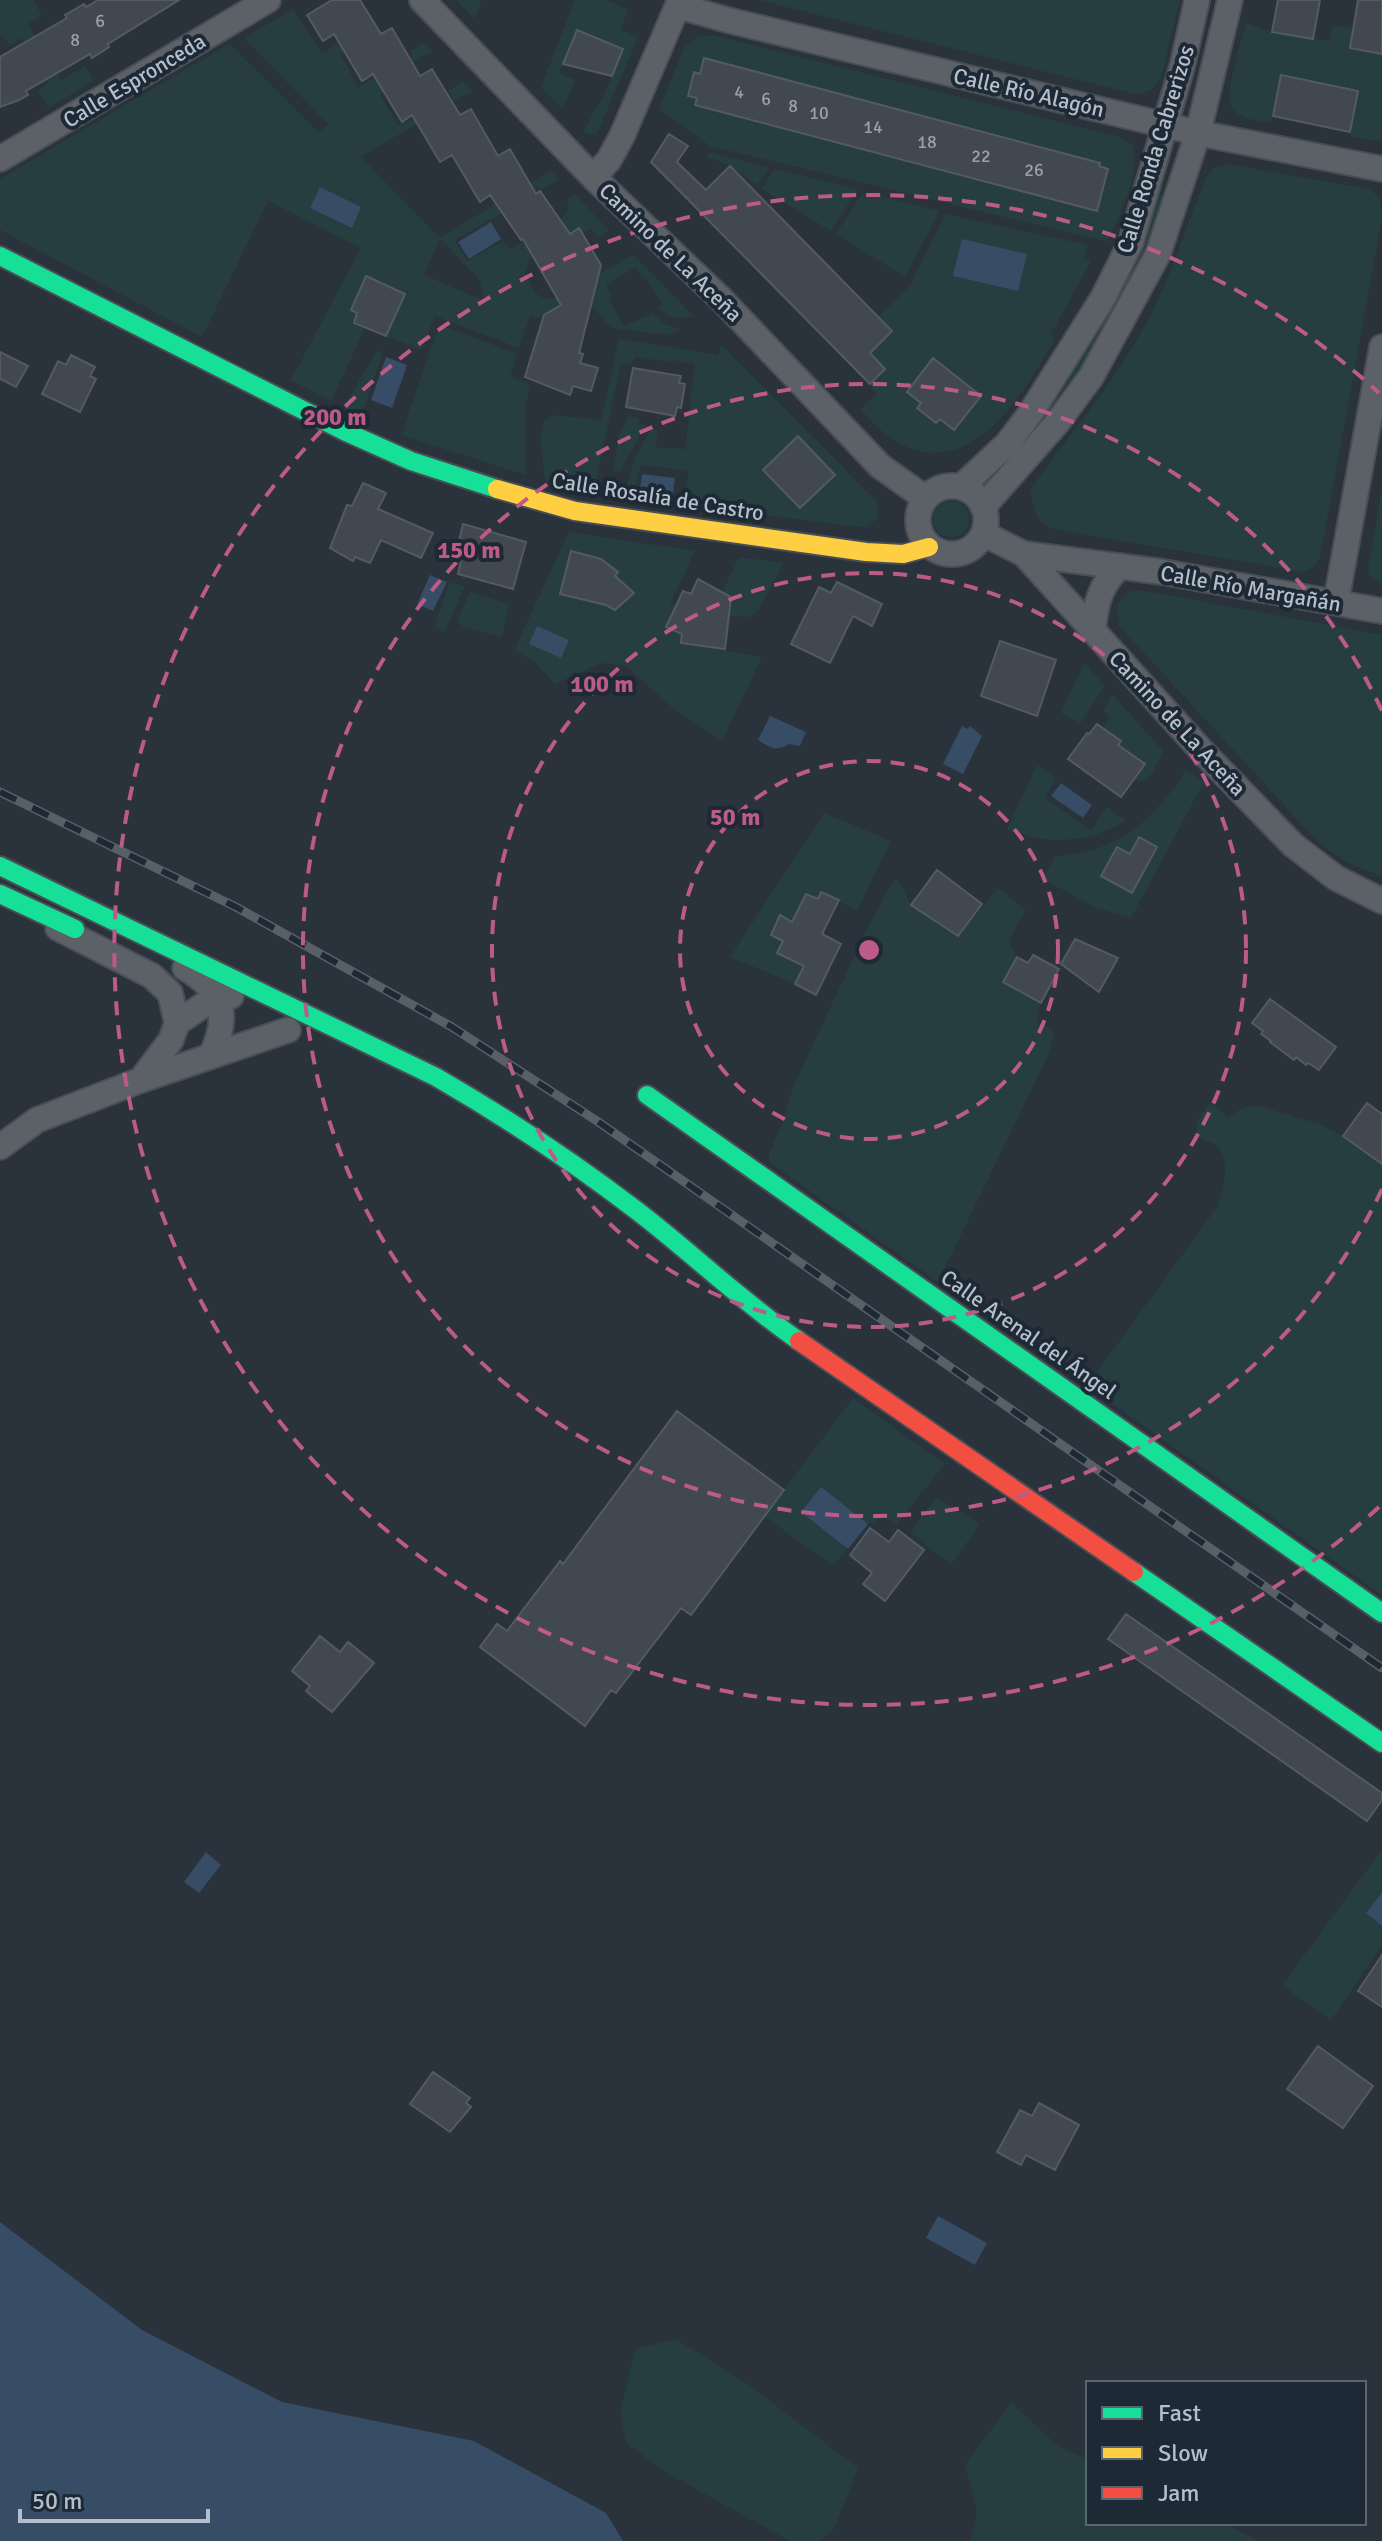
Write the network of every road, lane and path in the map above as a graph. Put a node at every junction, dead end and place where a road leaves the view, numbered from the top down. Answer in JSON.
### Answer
{"nodes":[{"id":1,"x":268,"y":0,"type":"edge"},
{"id":2,"x":422,"y":0,"type":"edge"},
{"id":3,"x":1197,"y":0,"type":"edge"},
{"id":4,"x":1230,"y":0,"type":"edge"},
{"id":5,"x":679,"y":3,"type":"edge"},
{"id":6,"x":1165,"y":124,"type":"junction"},
{"id":7,"x":1198,"y":133,"type":"junction"},
{"id":8,"x":0,"y":159,"type":"edge"},
{"id":9,"x":1382,"y":169,"type":"edge"},
{"id":10,"x":593,"y":177,"type":"junction"},
{"id":11,"x":0,"y":256,"type":"edge"},
{"id":12,"x":1382,"y":347,"type":"edge"},
{"id":13,"x":961,"y":487,"type":"junction"},
{"id":14,"x":925,"y":498,"type":"junction"},
{"id":15,"x":983,"y":507,"type":"junction"},
{"id":16,"x":984,"y":534,"type":"junction"},
{"id":17,"x":929,"y":547,"type":"junction"},
{"id":18,"x":1024,"y":554,"type":"junction"},
{"id":19,"x":1120,"y":566,"type":"junction"},
{"id":20,"x":1336,"y":602,"type":"junction"},
{"id":21,"x":1382,"y":611,"type":"edge"},
{"id":22,"x":1093,"y":630,"type":"junction"},
{"id":23,"x":0,"y":867,"type":"edge"},
{"id":24,"x":0,"y":895,"type":"edge"},
{"id":25,"x":1382,"y":901,"type":"edge"},
{"id":26,"x":217,"y":996,"type":"junction"},
{"id":27,"x":177,"y":1023,"type":"junction"},
{"id":28,"x":295,"y":1033,"type":"joint"},
{"id":29,"x":211,"y":1056,"type":"junction"},
{"id":30,"x":436,"y":1077,"type":"junction"},
{"id":31,"x":141,"y":1080,"type":"junction"},
{"id":32,"x":647,"y":1095,"type":"dead end"},
{"id":33,"x":492,"y":1133,"type":"dead end"},
{"id":34,"x":0,"y":1147,"type":"edge"},
{"id":35,"x":517,"y":1148,"type":"dead end"},
{"id":36,"x":615,"y":1217,"type":"dead end"},
{"id":37,"x":727,"y":1287,"type":"junction"},
{"id":38,"x":1382,"y":1613,"type":"edge"},
{"id":39,"x":1382,"y":1743,"type":"edge"}],
"edges":[{"from":1,"to":8,"type":"street","name":"Calle Espronceda"},
{"from":2,"to":10,"type":"street","name":"Camino de La Aceña"},
{"from":3,"to":6,"type":"street","name":"Calle Ronda Cabrerizos"},
{"from":4,"to":7,"type":"street","name":"Calle Ronda Cabrerizos"},
{"from":5,"to":6,"type":"street","name":"Calle Río Alagón"},
{"from":5,"to":10,"type":"street"},
{"from":6,"to":7,"type":"street","name":"Calle Río Alagón"},
{"from":6,"to":13,"type":"street","name":"Calle Ronda Cabrerizos"},
{"from":7,"to":9,"type":"street","name":"Calle Río Alagón"},
{"from":7,"to":15,"type":"street","name":"Calle Ronda Cabrerizos"},
{"from":10,"to":14,"type":"street","name":"Camino de La Aceña"},
{"from":11,"to":17,"type":"street","name":"Calle Rosalía de Castro"},
{"from":12,"to":20,"type":"street"},
{"from":13,"to":14,"type":"street"},
{"from":13,"to":15,"type":"street"},
{"from":14,"to":17,"type":"street"},
{"from":15,"to":16,"type":"street"},
{"from":16,"to":17,"type":"street"},
{"from":16,"to":18,"type":"street","name":"Camino de La Aceña"},
{"from":18,"to":19,"type":"street","name":"Calle Río Margañán"},
{"from":18,"to":22,"type":"street","name":"Camino de La Aceña"},
{"from":19,"to":20,"type":"street","name":"Calle Río Margañán"},
{"from":19,"to":22,"type":"street"},
{"from":20,"to":21,"type":"street","name":"Calle Río Margañán"},
{"from":22,"to":25,"type":"street","name":"Camino de La Aceña"},
{"from":23,"to":26,"type":"street"},
{"from":23,"to":30,"type":"street"},
{"from":24,"to":26,"type":"street"},
{"from":24,"to":27,"type":"street"},
{"from":26,"to":27,"type":"street"},
{"from":26,"to":28,"type":"street"},
{"from":26,"to":29,"type":"street"},
{"from":26,"to":30,"type":"street"},
{"from":27,"to":31,"type":"street"},
{"from":28,"to":29,"type":"street"},
{"from":29,"to":31,"type":"street"},
{"from":30,"to":37,"type":"street"},
{"from":31,"to":34,"type":"street"},
{"from":32,"to":38,"type":"street","name":"Calle Arenal del Ángel"},
{"from":33,"to":35,"type":"street"},
{"from":36,"to":37,"type":"street"},
{"from":37,"to":39,"type":"street"}]}
